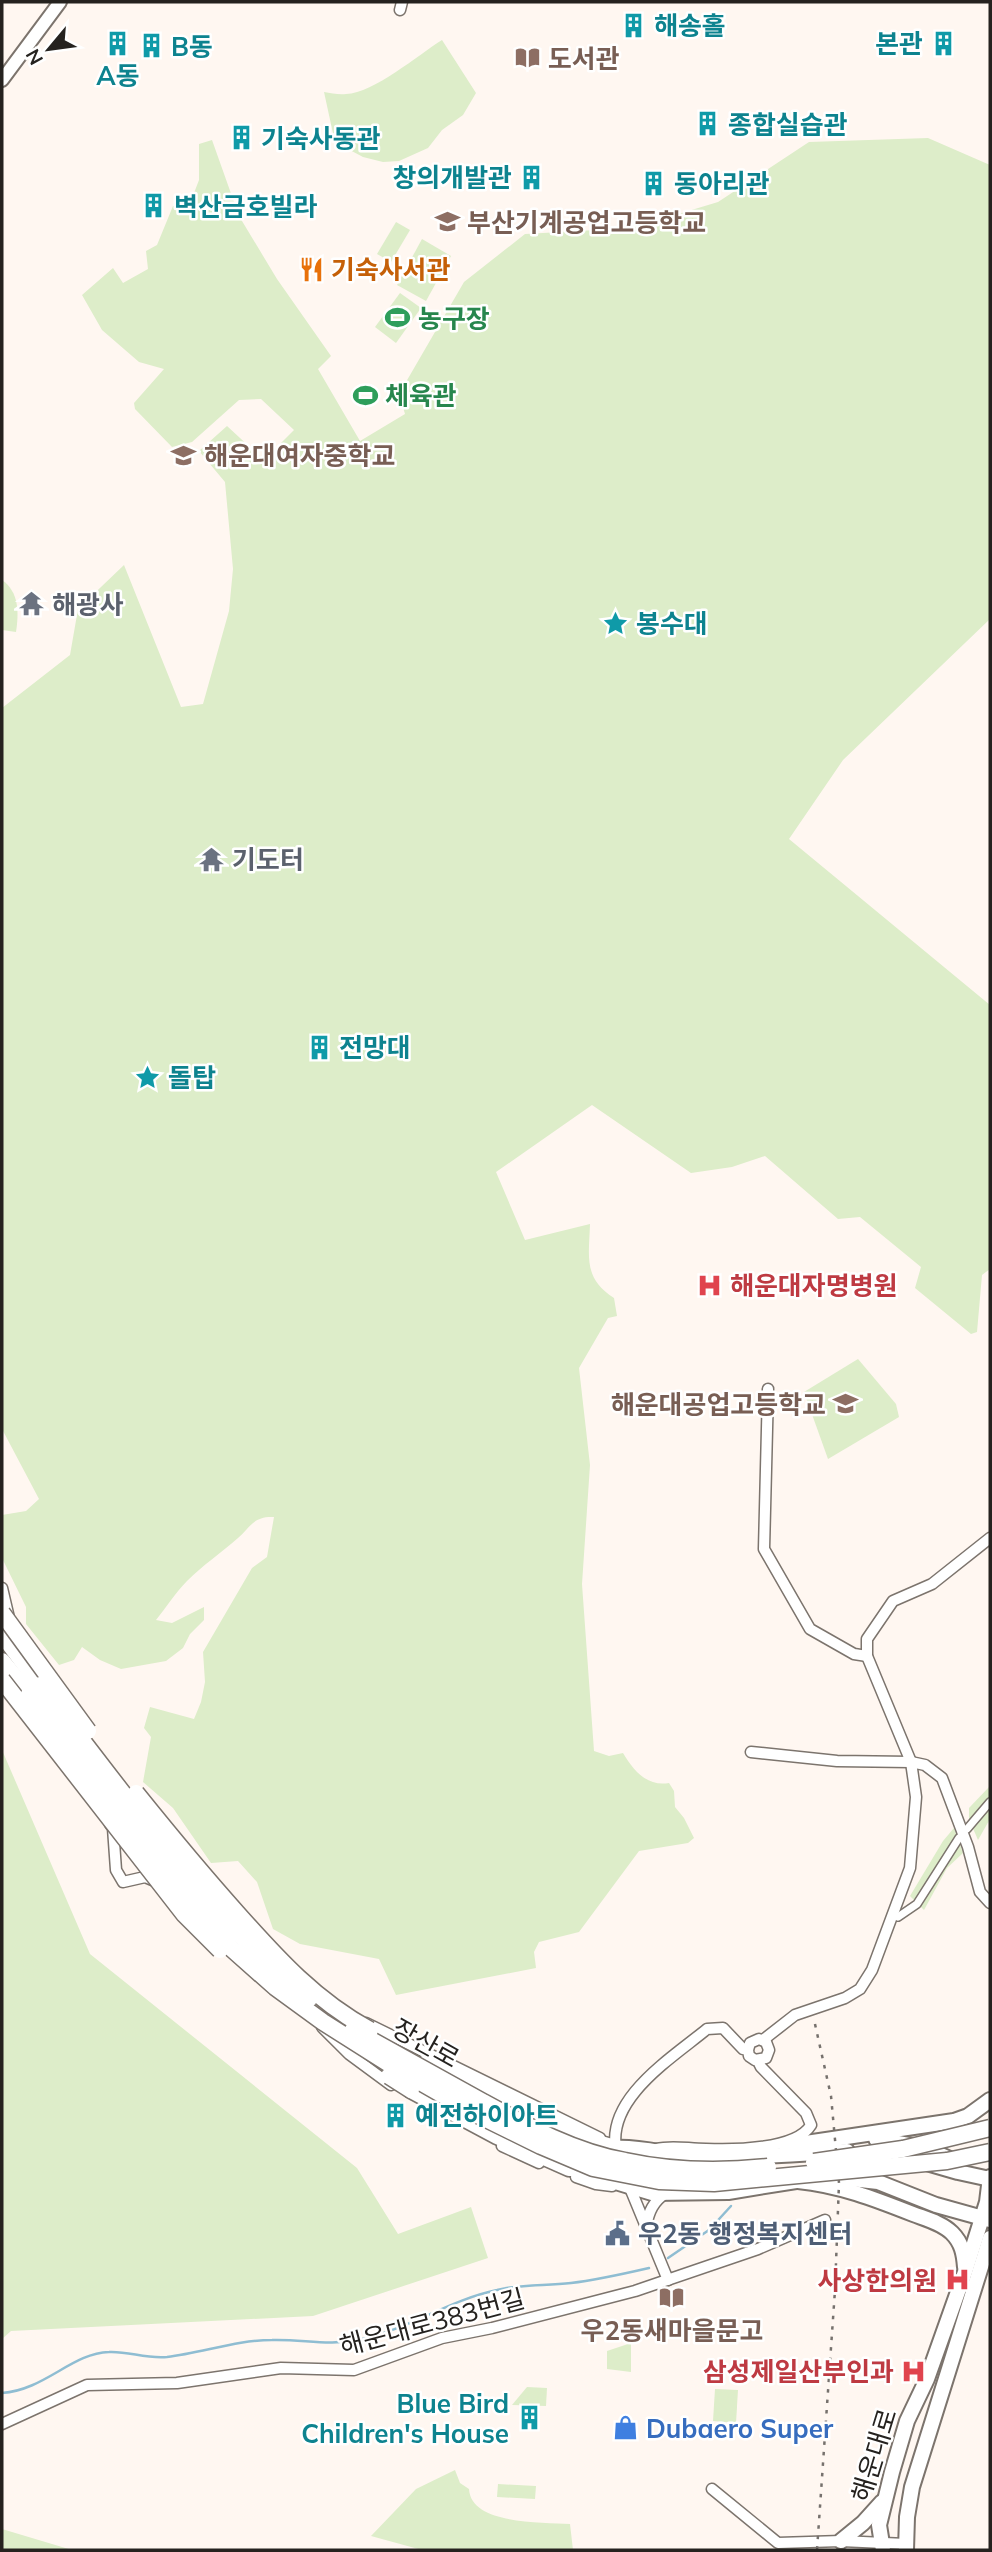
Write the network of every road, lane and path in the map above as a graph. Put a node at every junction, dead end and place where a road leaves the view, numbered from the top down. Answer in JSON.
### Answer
{"nodes":[{"id":1,"x":60,"y":2,"type":"edge"},
{"id":2,"x":2,"y":80,"type":"edge"},
{"id":3,"x":768,"y":1389,"type":"dead end"},
{"id":4,"x":990,"y":1538,"type":"edge"},
{"id":5,"x":2,"y":1588,"type":"edge"},
{"id":6,"x":2,"y":1613,"type":"edge"},
{"id":7,"x":2,"y":1634,"type":"edge"},
{"id":8,"x":867,"y":1656,"type":"junction"},
{"id":9,"x":2,"y":1661,"type":"edge"},
{"id":10,"x":2,"y":1672,"type":"edge"},
{"id":11,"x":2,"y":1680,"type":"edge"},
{"id":12,"x":94,"y":1748,"type":"junction"},
{"id":13,"x":751,"y":1752,"type":"dead end"},
{"id":14,"x":911,"y":1762,"type":"junction"},
{"id":15,"x":76,"y":1763,"type":"junction"},
{"id":16,"x":990,"y":1802,"type":"edge"},
{"id":17,"x":967,"y":1829,"type":"dead end"},
{"id":18,"x":959,"y":1838,"type":"dead end"},
{"id":19,"x":990,"y":1903,"type":"edge"},
{"id":20,"x":898,"y":1917,"type":"dead end"},
{"id":21,"x":313,"y":1998,"type":"junction"},
{"id":22,"x":304,"y":2011,"type":"junction"},
{"id":23,"x":779,"y":2028,"type":"junction"},
{"id":24,"x":763,"y":2040,"type":"junction"},
{"id":25,"x":747,"y":2050,"type":"junction"},
{"id":26,"x":769,"y":2050,"type":"junction"},
{"id":27,"x":758,"y":2061,"type":"junction"},
{"id":28,"x":990,"y":2100,"type":"edge"},
{"id":29,"x":990,"y":2128,"type":"edge"},
{"id":30,"x":854,"y":2137,"type":"junction"},
{"id":31,"x":990,"y":2141,"type":"edge"},
{"id":32,"x":615,"y":2148,"type":"junction"},
{"id":33,"x":648,"y":2150,"type":"junction"},
{"id":34,"x":990,"y":2152,"type":"edge"},
{"id":35,"x":741,"y":2156,"type":"junction"},
{"id":36,"x":888,"y":2166,"type":"junction"},
{"id":37,"x":569,"y":2168,"type":"joint"},
{"id":38,"x":986,"y":2177,"type":"edge"},
{"id":39,"x":798,"y":2181,"type":"junction"},
{"id":40,"x":630,"y":2187,"type":"junction"},
{"id":41,"x":666,"y":2193,"type":"junction"},
{"id":42,"x":986,"y":2218,"type":"edge"},
{"id":43,"x":825,"y":2220,"type":"dead end"},
{"id":44,"x":646,"y":2226,"type":"junction"},
{"id":45,"x":990,"y":2238,"type":"edge"},
{"id":46,"x":965,"y":2272,"type":"junction"},
{"id":47,"x":990,"y":2279,"type":"edge"},
{"id":48,"x":668,"y":2280,"type":"junction"},
{"id":49,"x":972,"y":2294,"type":"junction"},
{"id":50,"x":2,"y":2424,"type":"edge"},
{"id":51,"x":712,"y":2489,"type":"dead end"},
{"id":52,"x":885,"y":2498,"type":"junction"},
{"id":53,"x":841,"y":2541,"type":"junction"},
{"id":54,"x":883,"y":2547,"type":"edge"},
{"id":55,"x":906,"y":2547,"type":"edge"}],
"edges":[{"from":1,"to":2,"type":"street"},
{"from":3,"to":8,"type":"street"},
{"from":4,"to":8,"type":"street"},
{"from":5,"to":12,"type":"street"},
{"from":6,"to":32,"type":"highway","bridge":true},
{"from":7,"to":29,"type":"highway","name":"장산로","bridge":true},
{"from":8,"to":14,"type":"street"},
{"from":9,"to":36,"type":"highway","name":"장산로","bridge":true},
{"from":10,"to":15,"type":"street"},
{"from":11,"to":37,"type":"highway","bridge":true},
{"from":12,"to":15,"type":"street"},
{"from":12,"to":21,"type":"street"},
{"from":13,"to":14,"type":"street"},
{"from":14,"to":19,"type":"street"},
{"from":14,"to":23,"type":"street"},
{"from":15,"to":22,"type":"street"},
{"from":16,"to":17,"type":"street"},
{"from":18,"to":20,"type":"street"},
{"from":21,"to":22,"type":"street"},
{"from":21,"to":32,"type":"street"},
{"from":22,"to":40,"type":"street"},
{"from":23,"to":24,"type":"street"},
{"from":23,"to":26,"type":"street"},
{"from":24,"to":25,"type":"street"},
{"from":24,"to":26,"type":"street"},
{"from":25,"to":27,"type":"street"},
{"from":25,"to":32,"type":"street"},
{"from":26,"to":27,"type":"street"},
{"from":27,"to":33,"type":"street"},
{"from":28,"to":30,"type":"main road"},
{"from":30,"to":35,"type":"main road"},
{"from":30,"to":38,"type":"main road"},
{"from":31,"to":36,"type":"highway","bridge":true},
{"from":32,"to":33,"type":"main road"},
{"from":32,"to":40,"type":"street"},
{"from":33,"to":35,"type":"main road"},
{"from":34,"to":36,"type":"highway","bridge":true},
{"from":35,"to":38,"type":"main road"},
{"from":37,"to":40,"type":"main road"},
{"from":38,"to":42,"type":"main road","name":"해운대로"},
{"from":39,"to":41,"type":"main road"},
{"from":39,"to":42,"type":"main road"},
{"from":39,"to":46,"type":"main road"},
{"from":40,"to":41,"type":"main road"},
{"from":40,"to":44,"type":"street"},
{"from":41,"to":44,"type":"street"},
{"from":42,"to":46,"type":"main road","name":"해운대로"},
{"from":43,"to":48,"type":"street","name":"해운대로383번길"},
{"from":44,"to":48,"type":"street"},
{"from":45,"to":49,"type":"main road","name":"해운대로"},
{"from":46,"to":52,"type":"main road","name":"해운대로"},
{"from":47,"to":49,"type":"main road"},
{"from":48,"to":50,"type":"street","name":"해운대로383번길"},
{"from":49,"to":55,"type":"main road","name":"해운대로"},
{"from":51,"to":53,"type":"street"},
{"from":52,"to":53,"type":"main road"},
{"from":52,"to":54,"type":"main road","name":"해운대로"},
{"from":53,"to":54,"type":"street"},
{"from":54,"to":55,"type":"street"}]}
